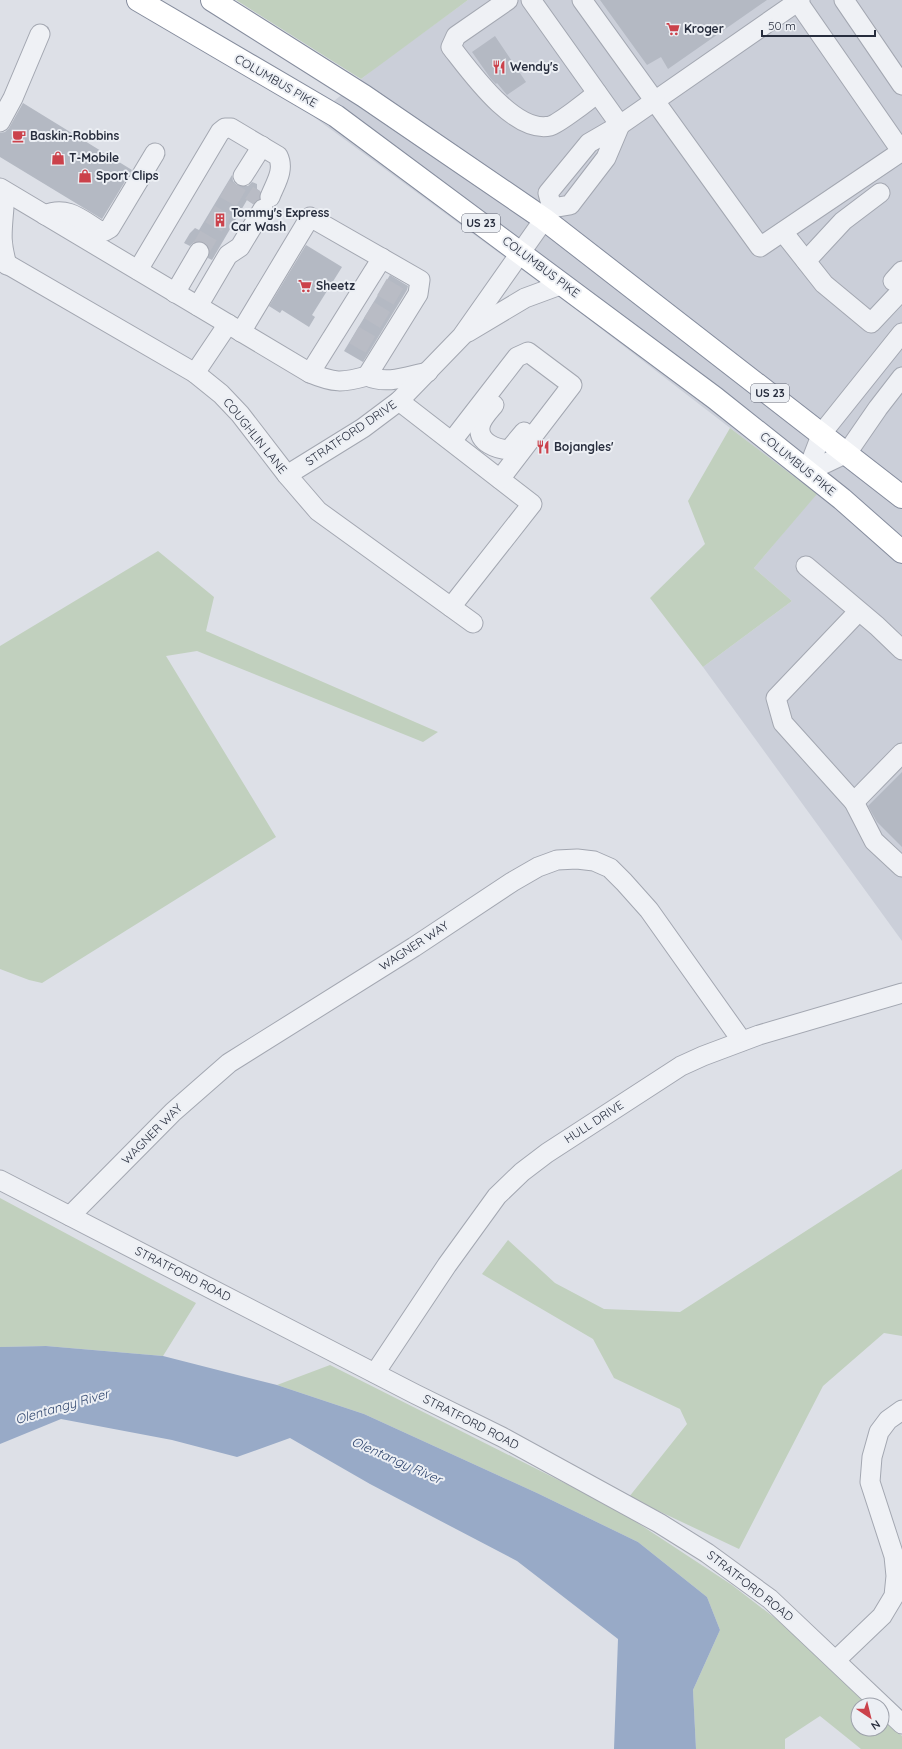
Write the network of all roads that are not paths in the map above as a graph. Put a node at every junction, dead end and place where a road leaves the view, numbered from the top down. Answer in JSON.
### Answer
{"nodes":[{"id":1,"x":138,"y":0,"type":"edge"},
{"id":2,"x":212,"y":0,"type":"edge"},
{"id":3,"x":508,"y":0,"type":"edge"},
{"id":4,"x":532,"y":0,"type":"edge"},
{"id":5,"x":582,"y":0,"type":"edge"},
{"id":6,"x":844,"y":0,"type":"edge"},
{"id":7,"x":799,"y":1,"type":"edge"},
{"id":8,"x":40,"y":34,"type":"dead end"},
{"id":9,"x":902,"y":85,"type":"edge"},
{"id":10,"x":597,"y":93,"type":"junction"},
{"id":11,"x":655,"y":101,"type":"junction"},
{"id":12,"x":0,"y":122,"type":"edge"},
{"id":13,"x":620,"y":125,"type":"junction"},
{"id":14,"x":262,"y":146,"type":"junction"},
{"id":15,"x":902,"y":151,"type":"edge"},
{"id":16,"x":155,"y":153,"type":"dead end"},
{"id":17,"x":244,"y":176,"type":"tunnel mouth"},
{"id":18,"x":0,"y":188,"type":"edge"},
{"id":19,"x":880,"y":193,"type":"dead end"},
{"id":20,"x":0,"y":211,"type":"edge"},
{"id":21,"x":548,"y":214,"type":"junction"},
{"id":22,"x":45,"y":215,"type":"junction"},
{"id":23,"x":783,"y":232,"type":"junction"},
{"id":24,"x":199,"y":252,"type":"tunnel mouth"},
{"id":25,"x":520,"y":252,"type":"junction"},
{"id":26,"x":382,"y":258,"type":"junction"},
{"id":27,"x":806,"y":261,"type":"junction"},
{"id":28,"x":4,"y":262,"type":"edge"},
{"id":29,"x":138,"y":270,"type":"junction"},
{"id":30,"x":896,"y":282,"type":"edge"},
{"id":31,"x":563,"y":284,"type":"junction"},
{"id":32,"x":175,"y":293,"type":"junction"},
{"id":33,"x":198,"y":306,"type":"junction"},
{"id":34,"x":234,"y":328,"type":"junction"},
{"id":35,"x":902,"y":333,"type":"edge"},
{"id":36,"x":462,"y":336,"type":"junction"},
{"id":37,"x":533,"y":355,"type":"junction"},
{"id":38,"x":428,"y":372,"type":"junction"},
{"id":39,"x":195,"y":373,"type":"junction"},
{"id":40,"x":310,"y":373,"type":"junction"},
{"id":41,"x":367,"y":376,"type":"junction"},
{"id":42,"x":902,"y":377,"type":"edge"},
{"id":43,"x":564,"y":396,"type":"junction"},
{"id":44,"x":399,"y":400,"type":"junction"},
{"id":45,"x":822,"y":433,"type":"junction"},
{"id":46,"x":452,"y":441,"type":"junction"},
{"id":47,"x":848,"y":453,"type":"junction"},
{"id":48,"x":807,"y":472,"type":"junction"},
{"id":49,"x":287,"y":475,"type":"junction"},
{"id":50,"x":500,"y":479,"type":"junction"},
{"id":51,"x":902,"y":497,"type":"edge"},
{"id":52,"x":902,"y":552,"type":"edge"},
{"id":53,"x":806,"y":566,"type":"dead end"},
{"id":54,"x":451,"y":607,"type":"junction"},
{"id":55,"x":858,"y":612,"type":"junction"},
{"id":56,"x":473,"y":623,"type":"dead end"},
{"id":57,"x":902,"y":650,"type":"edge"},
{"id":58,"x":902,"y":753,"type":"edge"},
{"id":59,"x":854,"y":802,"type":"junction"},
{"id":60,"x":902,"y":867,"type":"edge"},
{"id":61,"x":902,"y":993,"type":"edge"},
{"id":62,"x":742,"y":1041,"type":"junction"},
{"id":63,"x":0,"y":1180,"type":"edge"},
{"id":64,"x":70,"y":1216,"type":"junction"},
{"id":65,"x":375,"y":1373,"type":"junction"},
{"id":66,"x":902,"y":1410,"type":"edge"},
{"id":67,"x":836,"y":1660,"type":"junction"},
{"id":68,"x":902,"y":1724,"type":"edge"}],
"edges":[{"from":1,"to":25,"type":"highway","name":"COLUMBUS PIKE","number":"US 23"},
{"from":2,"to":21,"type":"highway","number":"US 23"},
{"from":3,"to":10,"type":"street"},
{"from":4,"to":10,"type":"street"},
{"from":5,"to":11,"type":"street"},
{"from":6,"to":9,"type":"street"},
{"from":7,"to":11,"type":"street"},
{"from":7,"to":15,"type":"street"},
{"from":8,"to":12,"type":"street"},
{"from":10,"to":13,"type":"street"},
{"from":11,"to":13,"type":"street"},
{"from":11,"to":23,"type":"street"},
{"from":13,"to":21,"type":"street"},
{"from":14,"to":17,"type":"street"},
{"from":14,"to":29,"type":"street"},
{"from":14,"to":33,"type":"street"},
{"from":15,"to":23,"type":"street"},
{"from":16,"to":22,"type":"street"},
{"from":18,"to":22,"type":"street"},
{"from":19,"to":27,"type":"street"},
{"from":20,"to":28,"type":"street"},
{"from":21,"to":25,"type":"street","name":"STRATFORD DRIVE"},
{"from":21,"to":45,"type":"highway","number":"US 23"},
{"from":22,"to":29,"type":"street"},
{"from":23,"to":27,"type":"street"},
{"from":24,"to":32,"type":"street"},
{"from":25,"to":31,"type":"highway","name":"COLUMBUS PIKE","number":"US 23"},
{"from":25,"to":36,"type":"street","name":"STRATFORD DRIVE"},
{"from":26,"to":34,"type":"street"},
{"from":26,"to":40,"type":"street"},
{"from":26,"to":41,"type":"street"},
{"from":27,"to":30,"type":"street"},
{"from":28,"to":39,"type":"street","name":"COUGHLIN LANE"},
{"from":29,"to":32,"type":"street"},
{"from":31,"to":36,"type":"street","name":"STRATFORD DRIVE"},
{"from":31,"to":48,"type":"highway","name":"COLUMBUS PIKE","number":"US 23"},
{"from":32,"to":33,"type":"street"},
{"from":33,"to":34,"type":"street"},
{"from":34,"to":39,"type":"street"},
{"from":34,"to":40,"type":"street"},
{"from":35,"to":45,"type":"street"},
{"from":36,"to":38,"type":"street","name":"STRATFORD DRIVE"},
{"from":37,"to":43,"type":"street"},
{"from":37,"to":43,"type":"street"},
{"from":37,"to":46,"type":"street"},
{"from":38,"to":41,"type":"street"},
{"from":38,"to":44,"type":"street","name":"STRATFORD DRIVE"},
{"from":39,"to":49,"type":"street","name":"COUGHLIN LANE"},
{"from":40,"to":41,"type":"street"},
{"from":42,"to":47,"type":"street"},
{"from":43,"to":50,"type":"street"},
{"from":44,"to":46,"type":"street"},
{"from":44,"to":49,"type":"street","name":"STRATFORD DRIVE"},
{"from":45,"to":47,"type":"highway","number":"US 23"},
{"from":45,"to":48,"type":"street"},
{"from":46,"to":50,"type":"street"},
{"from":47,"to":48,"type":"street"},
{"from":47,"to":51,"type":"highway","number":"US 23"},
{"from":48,"to":52,"type":"highway","name":"COLUMBUS PIKE","number":"US 23"},
{"from":49,"to":54,"type":"street","name":"COUGHLIN LANE"},
{"from":50,"to":54,"type":"street"},
{"from":53,"to":55,"type":"street"},
{"from":54,"to":56,"type":"street","name":"COUGHLIN LANE"},
{"from":55,"to":57,"type":"street"},
{"from":55,"to":59,"type":"street"},
{"from":58,"to":59,"type":"street"},
{"from":59,"to":60,"type":"street"},
{"from":61,"to":62,"type":"street","name":"HULL DRIVE"},
{"from":62,"to":64,"type":"street","name":"WAGNER WAY"},
{"from":62,"to":65,"type":"street","name":"HULL DRIVE"},
{"from":63,"to":64,"type":"street","name":"STRATFORD ROAD"},
{"from":64,"to":65,"type":"street","name":"STRATFORD ROAD"},
{"from":65,"to":67,"type":"street","name":"STRATFORD ROAD"},
{"from":66,"to":67,"type":"street"},
{"from":67,"to":68,"type":"street","name":"STRATFORD ROAD"}]}
